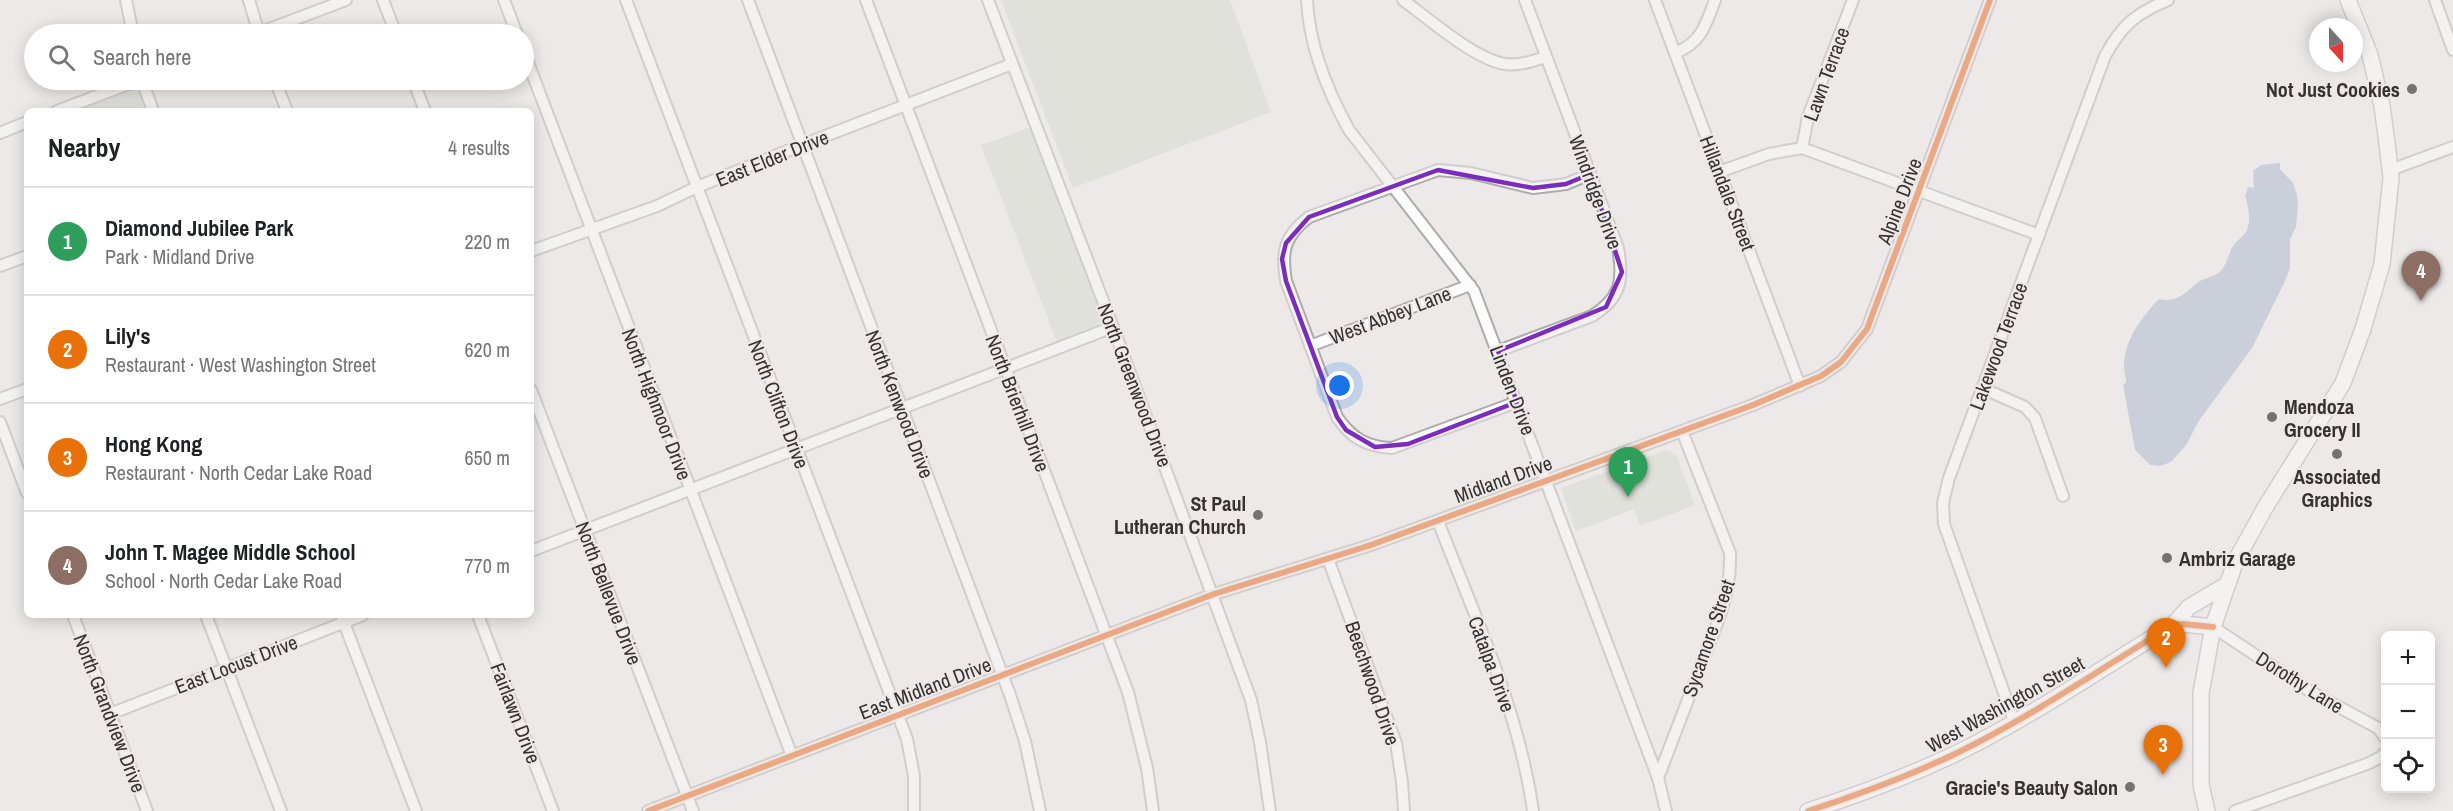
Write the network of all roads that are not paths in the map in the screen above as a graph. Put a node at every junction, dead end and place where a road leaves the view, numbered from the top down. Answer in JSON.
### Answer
{"nodes":[{"id":1,"x":126,"y":0,"type":"edge"},
{"id":2,"x":249,"y":0,"type":"edge"},
{"id":3,"x":346,"y":0,"type":"edge"},
{"id":4,"x":383,"y":0,"type":"edge"},
{"id":5,"x":504,"y":0,"type":"edge"},
{"id":6,"x":626,"y":0,"type":"edge"},
{"id":7,"x":748,"y":0,"type":"edge"},
{"id":8,"x":866,"y":0,"type":"edge"},
{"id":9,"x":988,"y":0,"type":"edge"},
{"id":10,"x":1306,"y":0,"type":"edge"},
{"id":11,"x":1403,"y":0,"type":"edge"},
{"id":12,"x":1525,"y":0,"type":"edge"},
{"id":13,"x":1655,"y":0,"type":"edge"},
{"id":14,"x":1715,"y":0,"type":"edge"},
{"id":15,"x":1853,"y":0,"type":"edge"},
{"id":16,"x":1990,"y":0,"type":"edge"},
{"id":17,"x":2168,"y":0,"type":"edge"},
{"id":18,"x":2348,"y":0,"type":"edge"},
{"id":19,"x":2434,"y":0,"type":"edge"},
{"id":20,"x":131,"y":24,"type":"edge"},
{"id":21,"x":255,"y":24,"type":"edge"},
{"id":22,"x":284,"y":24,"type":"edge"},
{"id":23,"x":392,"y":24,"type":"edge"},
{"id":24,"x":513,"y":24,"type":"edge"},
{"id":25,"x":2453,"y":50,"type":"edge"},
{"id":26,"x":1675,"y":53,"type":"junction"},
{"id":27,"x":1546,"y":57,"type":"junction"},
{"id":28,"x":1012,"y":64,"type":"junction"},
{"id":29,"x":534,"y":78,"type":"edge"},
{"id":30,"x":117,"y":90,"type":"edge"},
{"id":31,"x":144,"y":90,"type":"edge"},
{"id":32,"x":279,"y":90,"type":"edge"},
{"id":33,"x":417,"y":90,"type":"edge"},
{"id":34,"x":906,"y":105,"type":"junction"},
{"id":35,"x":77,"y":107,"type":"edge"},
{"id":36,"x":152,"y":108,"type":"edge"},
{"id":37,"x":286,"y":108,"type":"edge"},
{"id":38,"x":424,"y":108,"type":"edge"},
{"id":39,"x":24,"y":123,"type":"edge"},
{"id":40,"x":0,"y":133,"type":"edge"},
{"id":41,"x":802,"y":146,"type":"junction"},
{"id":42,"x":2453,"y":147,"type":"edge"},
{"id":43,"x":1802,"y":148,"type":"junction"},
{"id":44,"x":2390,"y":170,"type":"junction"},
{"id":45,"x":1719,"y":171,"type":"junction"},
{"id":46,"x":1590,"y":174,"type":"junction"},
{"id":47,"x":1392,"y":185,"type":"junction"},
{"id":48,"x":697,"y":187,"type":"junction"},
{"id":49,"x":1920,"y":191,"type":"junction"},
{"id":50,"x":591,"y":229,"type":"junction"},
{"id":51,"x":2039,"y":235,"type":"junction"},
{"id":52,"x":534,"y":250,"type":"edge"},
{"id":53,"x":24,"y":257,"type":"edge"},
{"id":54,"x":0,"y":266,"type":"edge"},
{"id":55,"x":1470,"y":285,"type":"junction"},
{"id":56,"x":1113,"y":327,"type":"junction"},
{"id":57,"x":1310,"y":346,"type":"junction"},
{"id":58,"x":1498,"y":351,"type":"junction"},
{"id":59,"x":1005,"y":369,"type":"junction"},
{"id":60,"x":1800,"y":386,"type":"junction"},
{"id":61,"x":1982,"y":388,"type":"junction"},
{"id":62,"x":24,"y":390,"type":"edge"},
{"id":63,"x":534,"y":398,"type":"edge"},
{"id":64,"x":0,"y":399,"type":"edge"},
{"id":65,"x":1517,"y":402,"type":"junction"},
{"id":66,"x":902,"y":409,"type":"junction"},
{"id":67,"x":0,"y":422,"type":"edge"},
{"id":68,"x":1682,"y":431,"type":"junction"},
{"id":69,"x":796,"y":449,"type":"junction"},
{"id":70,"x":1547,"y":480,"type":"junction"},
{"id":71,"x":24,"y":485,"type":"edge"},
{"id":72,"x":690,"y":490,"type":"junction"},
{"id":73,"x":2063,"y":496,"type":"dead end"},
{"id":74,"x":1438,"y":520,"type":"junction"},
{"id":75,"x":584,"y":530,"type":"junction"},
{"id":76,"x":534,"y":550,"type":"edge"},
{"id":77,"x":1328,"y":559,"type":"junction"},
{"id":78,"x":2228,"y":584,"type":"junction"},
{"id":79,"x":1214,"y":594,"type":"junction"},
{"id":80,"x":74,"y":618,"type":"edge"},
{"id":81,"x":208,"y":618,"type":"edge"},
{"id":82,"x":479,"y":618,"type":"edge"},
{"id":83,"x":342,"y":619,"type":"edge"},
{"id":84,"x":2173,"y":625,"type":"junction"},
{"id":85,"x":2213,"y":627,"type":"junction"},
{"id":86,"x":1107,"y":636,"type":"junction"},
{"id":87,"x":226,"y":668,"type":"junction"},
{"id":88,"x":1003,"y":676,"type":"junction"},
{"id":89,"x":110,"y":714,"type":"junction"},
{"id":90,"x":898,"y":716,"type":"junction"},
{"id":91,"x":2013,"y":721,"type":"junction"},
{"id":92,"x":2381,"y":733,"type":"edge"},
{"id":93,"x":792,"y":756,"type":"junction"},
{"id":94,"x":2381,"y":757,"type":"edge"},
{"id":95,"x":1658,"y":778,"type":"junction"},
{"id":96,"x":688,"y":796,"type":"junction"},
{"id":97,"x":2262,"y":806,"type":"edge"},
{"id":98,"x":1834,"y":807,"type":"edge"},
{"id":99,"x":147,"y":811,"type":"edge"},
{"id":100,"x":281,"y":811,"type":"edge"},
{"id":101,"x":416,"y":811,"type":"edge"},
{"id":102,"x":554,"y":811,"type":"edge"},
{"id":103,"x":648,"y":811,"type":"edge"},
{"id":104,"x":693,"y":811,"type":"edge"},
{"id":105,"x":915,"y":811,"type":"edge"},
{"id":106,"x":1040,"y":811,"type":"edge"},
{"id":107,"x":1153,"y":811,"type":"edge"},
{"id":108,"x":1270,"y":811,"type":"edge"},
{"id":109,"x":1404,"y":811,"type":"edge"},
{"id":110,"x":1533,"y":811,"type":"edge"},
{"id":111,"x":1666,"y":811,"type":"edge"},
{"id":112,"x":1808,"y":811,"type":"edge"},
{"id":113,"x":2207,"y":811,"type":"edge"},
{"id":114,"x":2235,"y":811,"type":"edge"}],
"edges":[{"from":1,"to":20,"type":"street"},
{"from":2,"to":21,"type":"street"},
{"from":3,"to":22,"type":"street"},
{"from":4,"to":23,"type":"street"},
{"from":5,"to":24,"type":"street"},
{"from":6,"to":48,"type":"street","name":"North Clifton Drive"},
{"from":7,"to":41,"type":"street","name":"North Kenwood Drive"},
{"from":8,"to":34,"type":"street","name":"North Brierhill Drive"},
{"from":9,"to":28,"type":"street","name":"North Greenwood Drive"},
{"from":10,"to":47,"type":"street","name":"Linden Drive"},
{"from":11,"to":27,"type":"street"},
{"from":12,"to":27,"type":"street","name":"Windridge Drive"},
{"from":13,"to":26,"type":"street","name":"Hillandale Street"},
{"from":14,"to":26,"type":"street"},
{"from":15,"to":43,"type":"street","name":"Lawn Terrace"},
{"from":16,"to":49,"type":"street","name":"Alpine Drive"},
{"from":17,"to":51,"type":"street","name":"Lakewood Terrace"},
{"from":18,"to":44,"type":"main road"},
{"from":19,"to":25,"type":"street"},
{"from":26,"to":45,"type":"street","name":"Hillandale Street"},
{"from":27,"to":46,"type":"street","name":"Windridge Drive"},
{"from":28,"to":34,"type":"street","name":"East Elder Drive"},
{"from":28,"to":56,"type":"street","name":"North Greenwood Drive"},
{"from":29,"to":50,"type":"street","name":"North Highmoor Drive"},
{"from":30,"to":35,"type":"street"},
{"from":31,"to":36,"type":"street"},
{"from":32,"to":37,"type":"street"},
{"from":33,"to":38,"type":"street"},
{"from":34,"to":41,"type":"street","name":"East Elder Drive"},
{"from":34,"to":59,"type":"street","name":"North Brierhill Drive"},
{"from":39,"to":40,"type":"street"},
{"from":41,"to":48,"type":"street","name":"East Elder Drive"},
{"from":41,"to":66,"type":"street","name":"North Kenwood Drive"},
{"from":42,"to":44,"type":"street"},
{"from":43,"to":45,"type":"street"},
{"from":43,"to":49,"type":"street"},
{"from":44,"to":78,"type":"main road"},
{"from":45,"to":60,"type":"street","name":"Hillandale Street"},
{"from":46,"to":47,"type":"street"},
{"from":46,"to":58,"type":"street","name":"Windridge Drive"},
{"from":47,"to":55,"type":"street","name":"Linden Drive"},
{"from":47,"to":57,"type":"street"},
{"from":48,"to":50,"type":"street","name":"East Elder Drive"},
{"from":48,"to":69,"type":"street","name":"North Clifton Drive"},
{"from":49,"to":51,"type":"street"},
{"from":49,"to":60,"type":"street","name":"Alpine Drive"},
{"from":50,"to":52,"type":"street","name":"East Elder Drive"},
{"from":50,"to":72,"type":"street","name":"North Highmoor Drive"},
{"from":51,"to":61,"type":"street","name":"Lakewood Terrace"},
{"from":53,"to":54,"type":"street"},
{"from":55,"to":57,"type":"street","name":"West Abbey Lane"},
{"from":55,"to":58,"type":"street","name":"Linden Drive"},
{"from":56,"to":59,"type":"street"},
{"from":56,"to":79,"type":"street","name":"North Greenwood Drive"},
{"from":57,"to":65,"type":"street"},
{"from":58,"to":65,"type":"street","name":"Linden Drive"},
{"from":59,"to":66,"type":"street"},
{"from":59,"to":86,"type":"street","name":"North Brierhill Drive"},
{"from":60,"to":68,"type":"street","name":"Midland Drive"},
{"from":61,"to":73,"type":"street"},
{"from":61,"to":91,"type":"street","name":"Lakewood Terrace"},
{"from":62,"to":64,"type":"street"},
{"from":63,"to":75,"type":"street","name":"North Bellevue Drive"},
{"from":65,"to":70,"type":"street","name":"Linden Drive"},
{"from":66,"to":69,"type":"street"},
{"from":66,"to":88,"type":"street","name":"North Kenwood Drive"},
{"from":67,"to":71,"type":"street"},
{"from":68,"to":70,"type":"street","name":"Midland Drive"},
{"from":68,"to":95,"type":"street","name":"Sycamore Street"},
{"from":69,"to":72,"type":"street"},
{"from":69,"to":90,"type":"street","name":"North Clifton Drive"},
{"from":70,"to":74,"type":"street","name":"Midland Drive"},
{"from":70,"to":95,"type":"street","name":"Linden Drive"},
{"from":72,"to":75,"type":"street"},
{"from":72,"to":93,"type":"street","name":"North Highmoor Drive"},
{"from":74,"to":77,"type":"street","name":"Midland Drive"},
{"from":74,"to":110,"type":"street","name":"Catalpa Drive"},
{"from":75,"to":76,"type":"street"},
{"from":75,"to":96,"type":"street","name":"North Bellevue Drive"},
{"from":77,"to":79,"type":"street","name":"Midland Drive"},
{"from":77,"to":109,"type":"street","name":"Beechwood Drive"},
{"from":78,"to":84,"type":"main road","name":"West Washington Street"},
{"from":78,"to":85,"type":"main road"},
{"from":79,"to":86,"type":"street","name":"East Midland Drive"},
{"from":79,"to":108,"type":"street","name":"North Greenwood Drive"},
{"from":80,"to":89,"type":"street","name":"North Grandview Drive"},
{"from":81,"to":87,"type":"street"},
{"from":82,"to":102,"type":"street","name":"Fairlawn Drive"},
{"from":83,"to":87,"type":"street","name":"East Locust Drive"},
{"from":83,"to":101,"type":"street"},
{"from":84,"to":85,"type":"main road"},
{"from":84,"to":91,"type":"main road","name":"West Washington Street"},
{"from":85,"to":92,"type":"street","name":"Dorothy Lane"},
{"from":85,"to":113,"type":"main road"},
{"from":86,"to":88,"type":"street","name":"East Midland Drive"},
{"from":86,"to":107,"type":"street","name":"North Brierhill Drive"},
{"from":87,"to":89,"type":"street","name":"East Locust Drive"},
{"from":87,"to":100,"type":"street"},
{"from":88,"to":90,"type":"street","name":"East Midland Drive"},
{"from":88,"to":106,"type":"street","name":"North Kenwood Drive"},
{"from":89,"to":99,"type":"street","name":"North Grandview Drive"},
{"from":90,"to":93,"type":"street","name":"East Midland Drive"},
{"from":90,"to":105,"type":"street","name":"North Clifton Drive"},
{"from":91,"to":98,"type":"main road","name":"West Washington Street"},
{"from":93,"to":96,"type":"street","name":"East Midland Drive"},
{"from":94,"to":97,"type":"street"},
{"from":95,"to":111,"type":"street","name":"Linden Drive"},
{"from":96,"to":103,"type":"street","name":"East Midland Drive"},
{"from":96,"to":104,"type":"street","name":"North Bellevue Drive"},
{"from":97,"to":114,"type":"street"},
{"from":98,"to":112,"type":"main road","name":"West Washington Street"}]}
